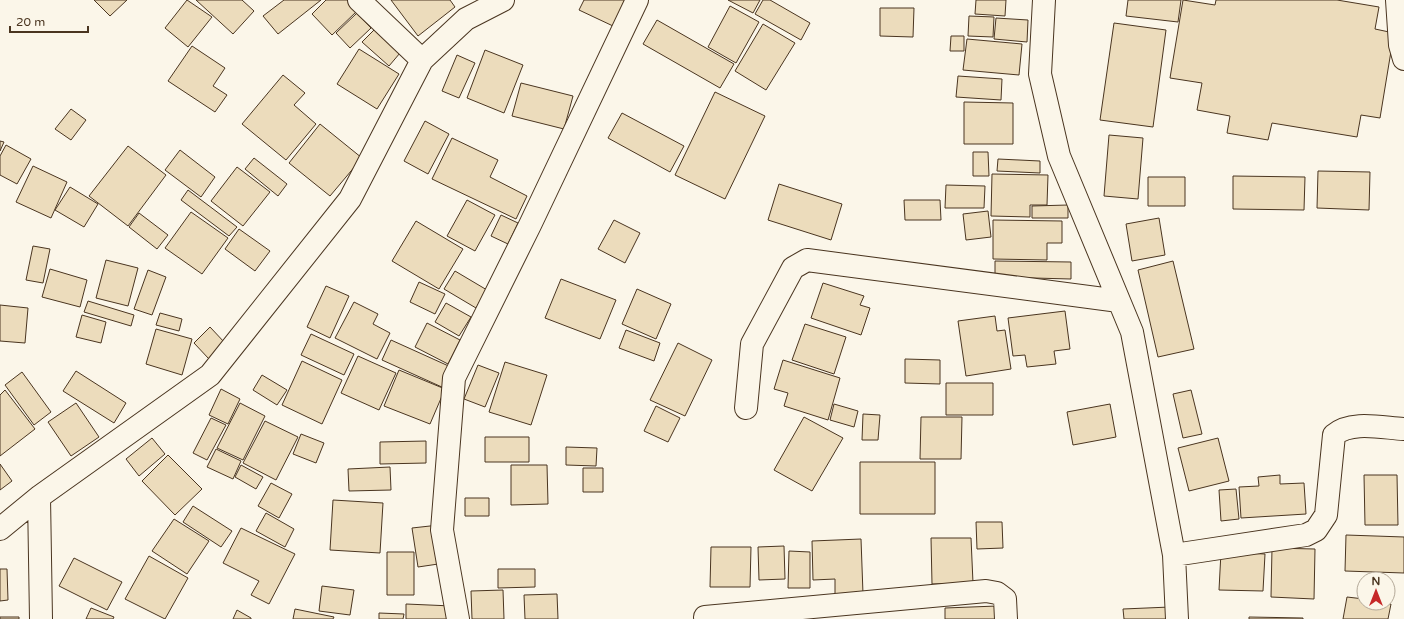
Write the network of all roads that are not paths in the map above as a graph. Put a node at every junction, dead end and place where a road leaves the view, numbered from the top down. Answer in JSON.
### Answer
{"nodes":[{"id":1,"x":359,"y":0,"type":"edge"},
{"id":2,"x":504,"y":0,"type":"edge"},
{"id":3,"x":638,"y":0,"type":"edge"},
{"id":4,"x":1044,"y":0,"type":"edge"},
{"id":5,"x":1397,"y":0,"type":"edge"},
{"id":6,"x":1404,"y":59,"type":"edge"},
{"id":7,"x":422,"y":60,"type":"junction"},
{"id":8,"x":1119,"y":301,"type":"junction"},
{"id":9,"x":746,"y":408,"type":"dead end"},
{"id":10,"x":1404,"y":429,"type":"edge"},
{"id":11,"x":39,"y":496,"type":"junction"},
{"id":12,"x":0,"y":529,"type":"edge"},
{"id":13,"x":1174,"y":555,"type":"junction"},
{"id":14,"x":705,"y":617,"type":"dead end"},
{"id":15,"x":41,"y":619,"type":"edge"},
{"id":16,"x":458,"y":619,"type":"edge"},
{"id":17,"x":1006,"y":619,"type":"edge"},
{"id":18,"x":1177,"y":619,"type":"edge"}],
"edges":[{"from":1,"to":7,"type":"street"},
{"from":2,"to":7,"type":"street"},
{"from":3,"to":16,"type":"street"},
{"from":4,"to":8,"type":"street"},
{"from":5,"to":6,"type":"street"},
{"from":7,"to":11,"type":"street"},
{"from":8,"to":9,"type":"street"},
{"from":8,"to":13,"type":"street"},
{"from":10,"to":13,"type":"street"},
{"from":11,"to":12,"type":"street"},
{"from":11,"to":15,"type":"street"},
{"from":13,"to":18,"type":"street"},
{"from":14,"to":17,"type":"street"}]}
